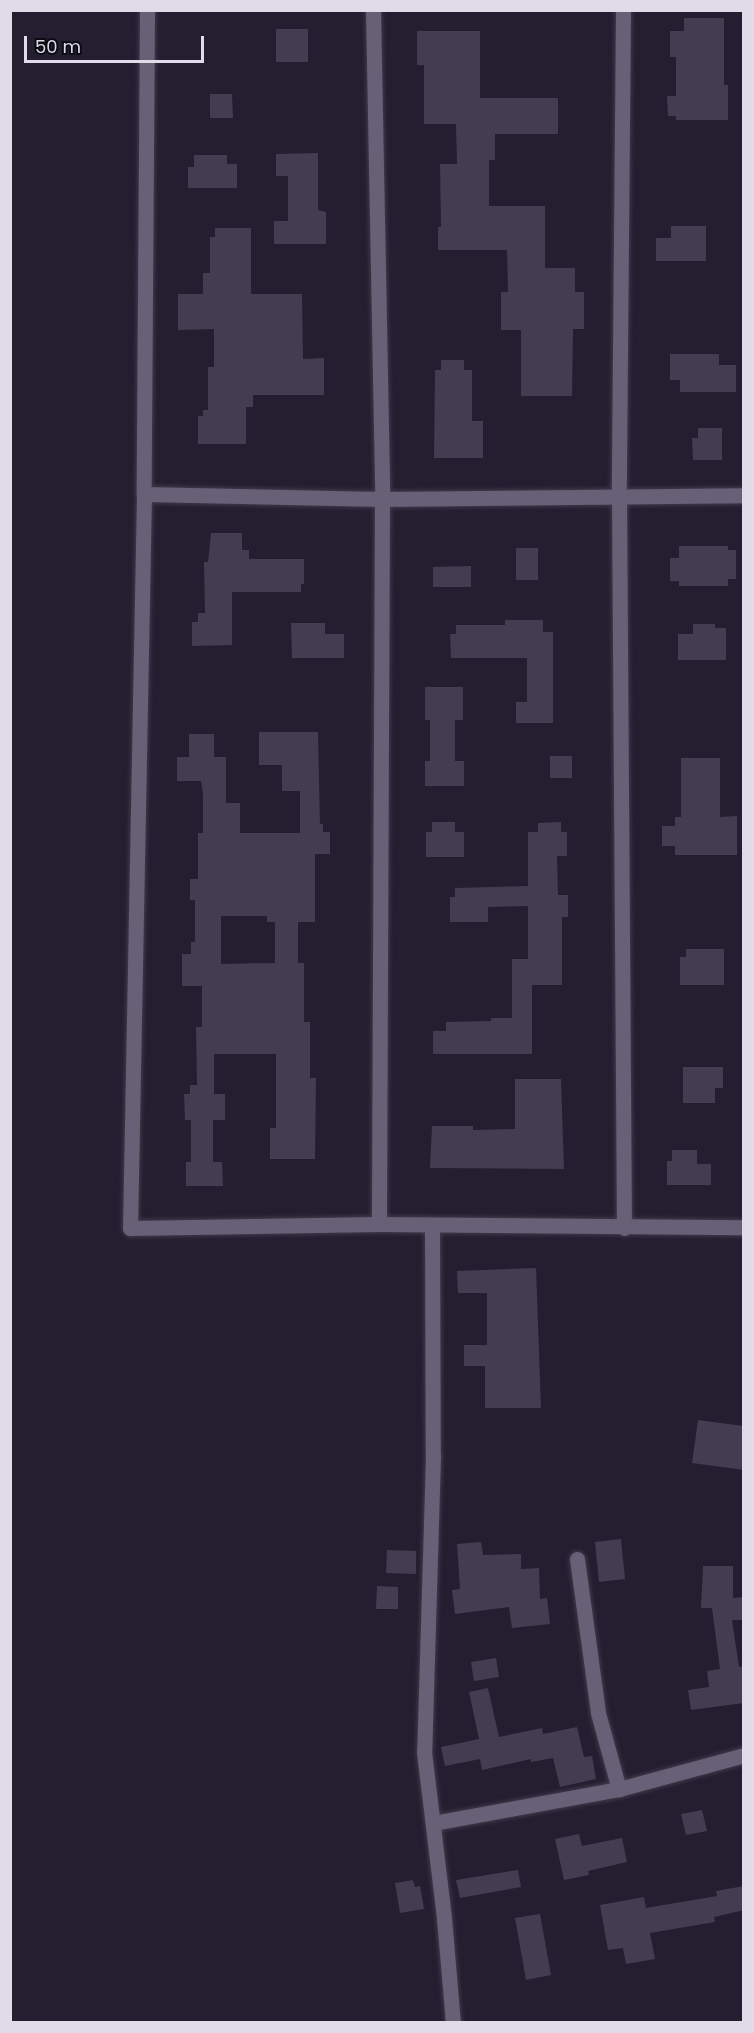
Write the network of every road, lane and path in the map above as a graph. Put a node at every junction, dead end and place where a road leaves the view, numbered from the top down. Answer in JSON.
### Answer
{"nodes":[{"id":1,"x":147,"y":10,"type":"edge"},
{"id":2,"x":373,"y":10,"type":"edge"},
{"id":3,"x":623,"y":10,"type":"edge"},
{"id":4,"x":144,"y":494,"type":"junction"},
{"id":5,"x":744,"y":495,"type":"edge"},
{"id":6,"x":619,"y":496,"type":"junction"},
{"id":7,"x":382,"y":499,"type":"junction"},
{"id":8,"x":379,"y":1224,"type":"junction"},
{"id":9,"x":432,"y":1225,"type":"junction"},
{"id":10,"x":744,"y":1227,"type":"edge"},
{"id":11,"x":624,"y":1228,"type":"junction"},
{"id":12,"x":577,"y":1559,"type":"dead end"},
{"id":13,"x":744,"y":1755,"type":"edge"},
{"id":14,"x":619,"y":1789,"type":"junction"},
{"id":15,"x":433,"y":1823,"type":"junction"},
{"id":16,"x":453,"y":2022,"type":"edge"}],
"edges":[{"from":1,"to":4,"type":"street"},
{"from":2,"to":7,"type":"street"},
{"from":3,"to":6,"type":"street"},
{"from":4,"to":7,"type":"street"},
{"from":4,"to":8,"type":"street"},
{"from":5,"to":6,"type":"street"},
{"from":6,"to":7,"type":"street"},
{"from":6,"to":11,"type":"street"},
{"from":7,"to":8,"type":"street"},
{"from":8,"to":9,"type":"street"},
{"from":9,"to":11,"type":"street"},
{"from":9,"to":15,"type":"street"},
{"from":10,"to":11,"type":"street"},
{"from":12,"to":14,"type":"street"},
{"from":13,"to":14,"type":"street"},
{"from":14,"to":15,"type":"street"},
{"from":15,"to":16,"type":"street"}]}
